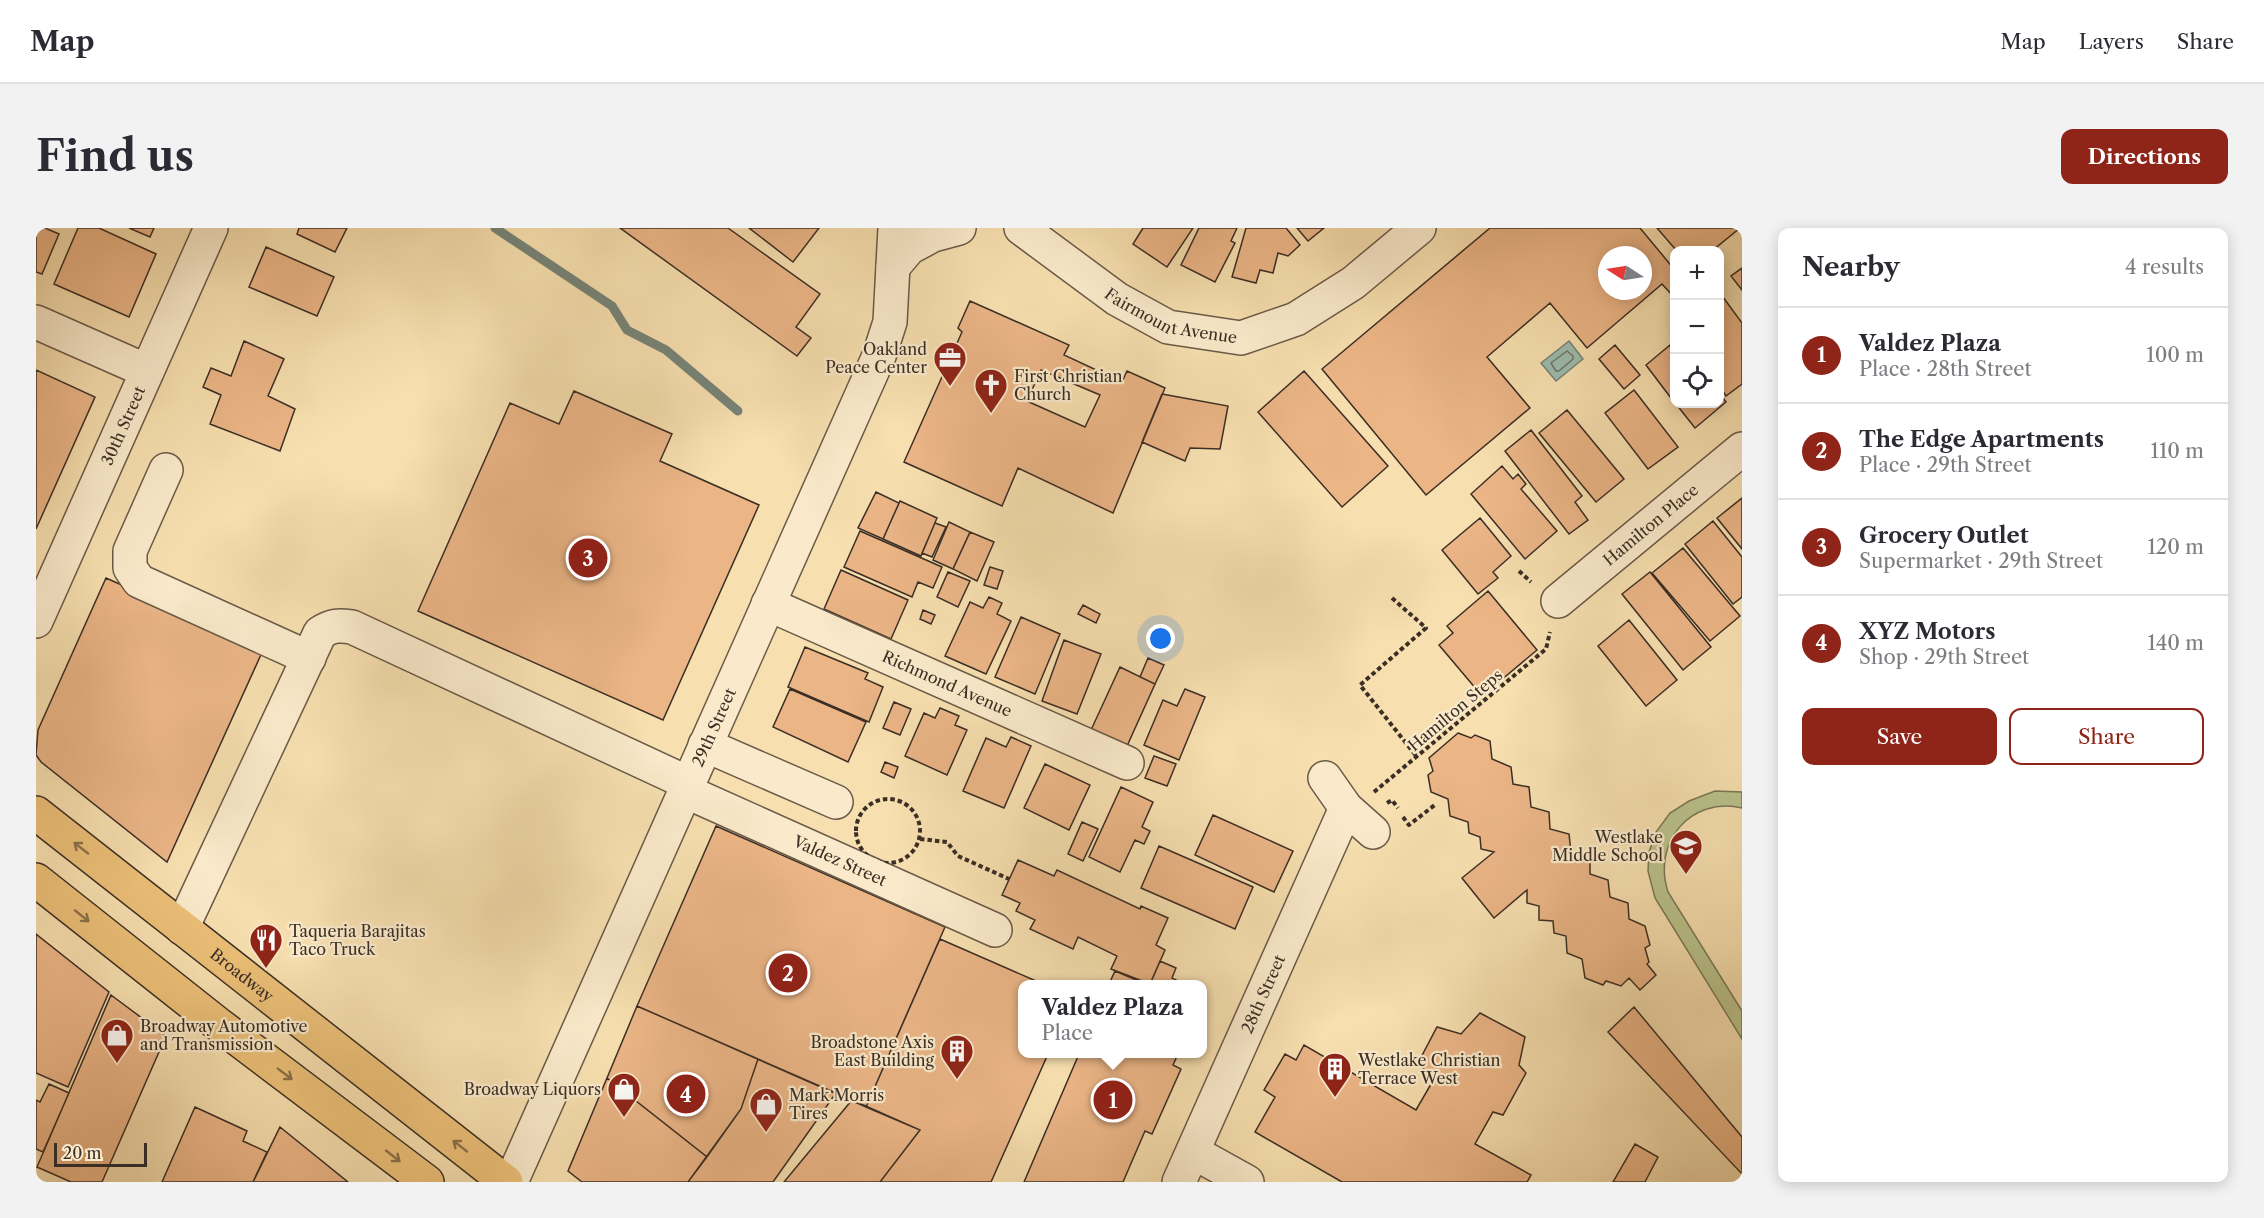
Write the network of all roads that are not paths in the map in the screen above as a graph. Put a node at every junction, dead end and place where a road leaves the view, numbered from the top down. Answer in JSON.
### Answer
{"nodes":[{"id":1,"x":211,"y":228,"type":"edge"},
{"id":2,"x":895,"y":228,"type":"edge"},
{"id":3,"x":959,"y":228,"type":"edge"},
{"id":4,"x":1016,"y":228,"type":"edge"},
{"id":5,"x":1419,"y":228,"type":"edge"},
{"id":6,"x":893,"y":267,"type":"junction"},
{"id":7,"x":36,"y":322,"type":"edge"},
{"id":8,"x":147,"y":371,"type":"junction"},
{"id":9,"x":1742,"y":449,"type":"edge"},
{"id":10,"x":166,"y":470,"type":"dead end"},
{"id":11,"x":1558,"y":601,"type":"dead end"},
{"id":12,"x":768,"y":604,"type":"junction"},
{"id":13,"x":36,"y":621,"type":"edge"},
{"id":14,"x":309,"y":658,"type":"junction"},
{"id":15,"x":705,"y":745,"type":"junction"},
{"id":16,"x":1127,"y":763,"type":"dead end"},
{"id":17,"x":1324,"y":778,"type":"dead end"},
{"id":18,"x":686,"y":787,"type":"junction"},
{"id":19,"x":836,"y":802,"type":"dead end"},
{"id":20,"x":1346,"y":808,"type":"junction"},
{"id":21,"x":36,"y":813,"type":"edge"},
{"id":22,"x":1379,"y":818,"type":"road end"},
{"id":23,"x":36,"y":880,"type":"edge"},
{"id":24,"x":182,"y":928,"type":"junction"},
{"id":25,"x":995,"y":930,"type":"dead end"},
{"id":26,"x":1193,"y":1152,"type":"junction"},
{"id":27,"x":427,"y":1182,"type":"edge"},
{"id":28,"x":506,"y":1182,"type":"edge"},
{"id":29,"x":511,"y":1182,"type":"edge"},
{"id":30,"x":1179,"y":1182,"type":"edge"},
{"id":31,"x":1247,"y":1182,"type":"edge"}],
"edges":[{"from":1,"to":8,"type":"street","name":"30th Street"},
{"from":2,"to":6,"type":"street","name":"29th Street"},
{"from":3,"to":6,"type":"street"},
{"from":4,"to":5,"type":"street","name":"Fairmount Avenue"},
{"from":6,"to":12,"type":"street","name":"29th Street"},
{"from":7,"to":8,"type":"street"},
{"from":8,"to":13,"type":"street","name":"30th Street"},
{"from":9,"to":11,"type":"street","name":"Hamilton Place"},
{"from":10,"to":14,"type":"street"},
{"from":12,"to":15,"type":"street","name":"29th Street"},
{"from":12,"to":16,"type":"street","name":"Richmond Avenue"},
{"from":14,"to":18,"type":"street","name":"Valdez Street"},
{"from":14,"to":24,"type":"street"},
{"from":15,"to":18,"type":"street","name":"29th Street"},
{"from":15,"to":19,"type":"street"},
{"from":17,"to":20,"type":"street"},
{"from":18,"to":25,"type":"street","name":"Valdez Street"},
{"from":18,"to":29,"type":"street","name":"29th Street"},
{"from":20,"to":22,"type":"street"},
{"from":20,"to":26,"type":"street","name":"28th Street"},
{"from":24,"to":21,"type":"main road","name":"Broadway","one_way":true},
{"from":23,"to":27,"type":"main road","one_way":true},
{"from":28,"to":24,"type":"main road","name":"Broadway","one_way":true},
{"from":26,"to":30,"type":"street","name":"28th Street"},
{"from":26,"to":31,"type":"street"}]}
